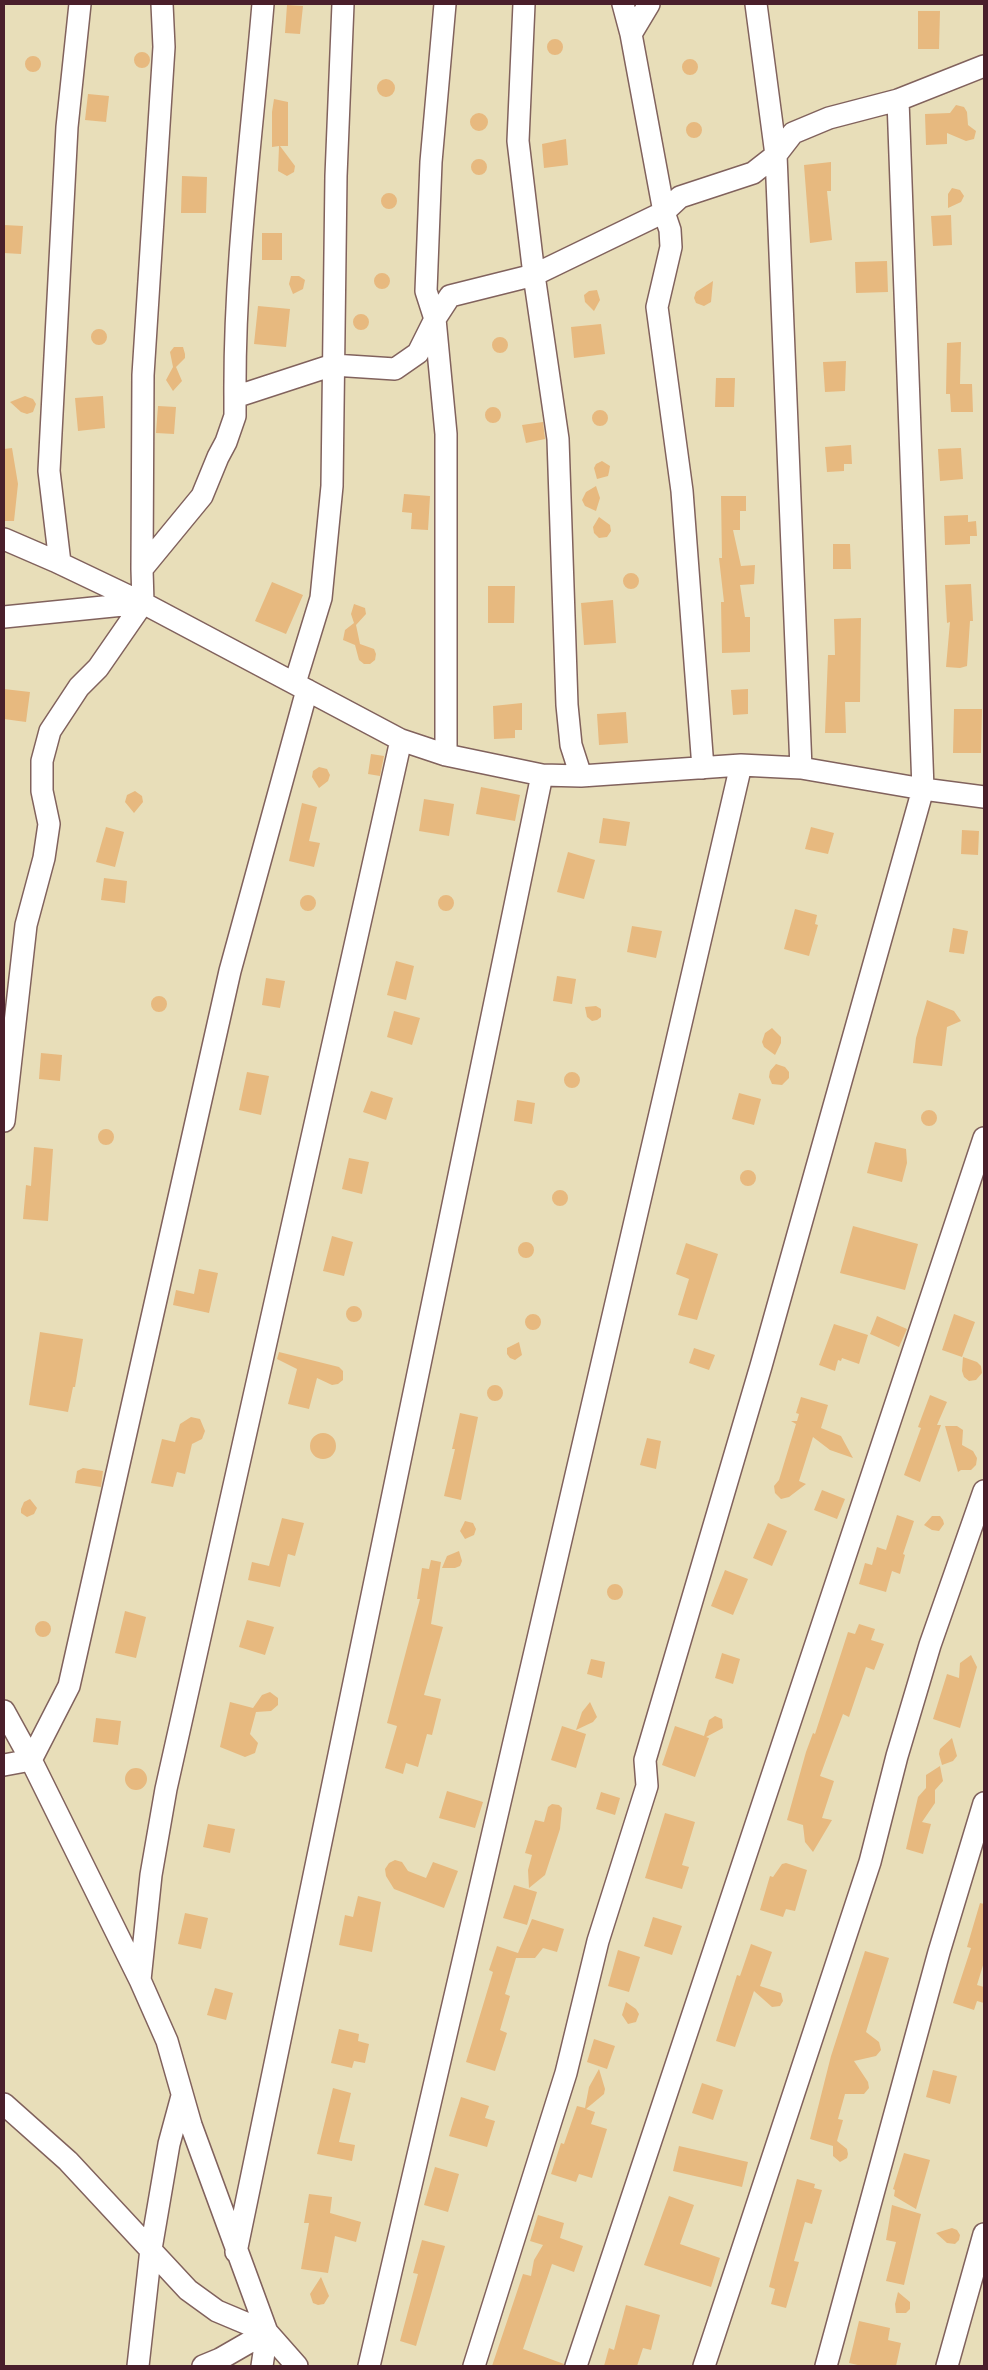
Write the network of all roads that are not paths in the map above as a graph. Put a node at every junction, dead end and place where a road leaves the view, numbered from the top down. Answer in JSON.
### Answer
{"nodes":[{"id":1,"x":80,"y":4,"type":"edge"},
{"id":2,"x":162,"y":4,"type":"edge"},
{"id":3,"x":263,"y":4,"type":"edge"},
{"id":4,"x":342,"y":4,"type":"edge"},
{"id":5,"x":444,"y":4,"type":"edge"},
{"id":6,"x":524,"y":4,"type":"edge"},
{"id":7,"x":623,"y":4,"type":"edge"},
{"id":8,"x":649,"y":4,"type":"edge"},
{"id":9,"x":756,"y":4,"type":"edge"},
{"id":10,"x":631,"y":34,"type":"junction"},
{"id":11,"x":984,"y":66,"type":"edge"},
{"id":12,"x":898,"y":100,"type":"junction"},
{"id":13,"x":776,"y":155,"type":"junction"},
{"id":14,"x":664,"y":212,"type":"junction"},
{"id":15,"x":534,"y":275,"type":"junction"},
{"id":16,"x":435,"y":319,"type":"junction"},
{"id":17,"x":333,"y":365,"type":"junction"},
{"id":18,"x":235,"y":397,"type":"junction"},
{"id":19,"x":4,"y":539,"type":"edge"},
{"id":20,"x":60,"y":563,"type":"junction"},
{"id":21,"x":142,"y":568,"type":"junction"},
{"id":22,"x":143,"y":603,"type":"junction"},
{"id":23,"x":4,"y":617,"type":"edge"},
{"id":24,"x":301,"y":687,"type":"junction"},
{"id":25,"x":401,"y":740,"type":"junction"},
{"id":26,"x":446,"y":755,"type":"junction"},
{"id":27,"x":740,"y":765,"type":"junction"},
{"id":28,"x":703,"y":768,"type":"junction"},
{"id":29,"x":801,"y":768,"type":"junction"},
{"id":30,"x":542,"y":775,"type":"junction"},
{"id":31,"x":581,"y":776,"type":"junction"},
{"id":32,"x":923,"y":789,"type":"junction"},
{"id":33,"x":984,"y":797,"type":"edge"},
{"id":34,"x":4,"y":1121,"type":"edge"},
{"id":35,"x":984,"y":1138,"type":"edge"},
{"id":36,"x":984,"y":1491,"type":"edge"},
{"id":37,"x":4,"y":1711,"type":"edge"},
{"id":38,"x":31,"y":1760,"type":"junction"},
{"id":39,"x":4,"y":1764,"type":"edge"},
{"id":40,"x":984,"y":1803,"type":"edge"},
{"id":41,"x":140,"y":1980,"type":"junction"},
{"id":42,"x":182,"y":2095,"type":"junction"},
{"id":43,"x":4,"y":2104,"type":"edge"},
{"id":44,"x":984,"y":2234,"type":"edge"},
{"id":45,"x":151,"y":2249,"type":"junction"},
{"id":46,"x":236,"y":2252,"type":"junction"},
{"id":47,"x":267,"y":2332,"type":"junction"},
{"id":48,"x":138,"y":2366,"type":"edge"},
{"id":49,"x":203,"y":2366,"type":"edge"},
{"id":50,"x":262,"y":2366,"type":"edge"},
{"id":51,"x":297,"y":2366,"type":"edge"},
{"id":52,"x":369,"y":2366,"type":"edge"},
{"id":53,"x":474,"y":2366,"type":"edge"},
{"id":54,"x":576,"y":2366,"type":"edge"},
{"id":55,"x":704,"y":2366,"type":"edge"},
{"id":56,"x":826,"y":2366,"type":"edge"},
{"id":57,"x":947,"y":2366,"type":"edge"}],
"edges":[{"from":1,"to":20,"type":"street"},
{"from":2,"to":21,"type":"street"},
{"from":3,"to":18,"type":"street"},
{"from":4,"to":17,"type":"street"},
{"from":5,"to":16,"type":"street"},
{"from":6,"to":15,"type":"street"},
{"from":7,"to":10,"type":"street"},
{"from":8,"to":10,"type":"street"},
{"from":9,"to":13,"type":"street"},
{"from":10,"to":14,"type":"street"},
{"from":11,"to":12,"type":"street"},
{"from":12,"to":13,"type":"street"},
{"from":12,"to":32,"type":"street"},
{"from":13,"to":14,"type":"street"},
{"from":13,"to":29,"type":"street"},
{"from":14,"to":15,"type":"street"},
{"from":14,"to":28,"type":"street"},
{"from":15,"to":16,"type":"street"},
{"from":15,"to":31,"type":"street"},
{"from":16,"to":17,"type":"street"},
{"from":16,"to":26,"type":"street"},
{"from":17,"to":18,"type":"street"},
{"from":17,"to":24,"type":"street"},
{"from":18,"to":21,"type":"street"},
{"from":19,"to":20,"type":"street"},
{"from":20,"to":22,"type":"street"},
{"from":21,"to":22,"type":"street"},
{"from":22,"to":23,"type":"street"},
{"from":22,"to":24,"type":"street"},
{"from":22,"to":34,"type":"street"},
{"from":24,"to":25,"type":"street"},
{"from":24,"to":38,"type":"street"},
{"from":25,"to":26,"type":"street"},
{"from":25,"to":41,"type":"street"},
{"from":26,"to":30,"type":"street"},
{"from":27,"to":28,"type":"street"},
{"from":27,"to":29,"type":"street"},
{"from":27,"to":52,"type":"street"},
{"from":28,"to":31,"type":"street"},
{"from":29,"to":32,"type":"street"},
{"from":30,"to":31,"type":"street"},
{"from":30,"to":46,"type":"street"},
{"from":32,"to":33,"type":"street"},
{"from":32,"to":53,"type":"street"},
{"from":35,"to":54,"type":"street"},
{"from":36,"to":55,"type":"street"},
{"from":37,"to":38,"type":"street"},
{"from":38,"to":39,"type":"street"},
{"from":38,"to":41,"type":"street"},
{"from":40,"to":56,"type":"street"},
{"from":41,"to":42,"type":"street"},
{"from":42,"to":45,"type":"street"},
{"from":42,"to":46,"type":"street"},
{"from":43,"to":45,"type":"street"},
{"from":44,"to":57,"type":"street"},
{"from":45,"to":47,"type":"street"},
{"from":45,"to":48,"type":"street"},
{"from":46,"to":47,"type":"street"},
{"from":47,"to":49,"type":"street"},
{"from":47,"to":50,"type":"street"},
{"from":47,"to":51,"type":"street"}]}
